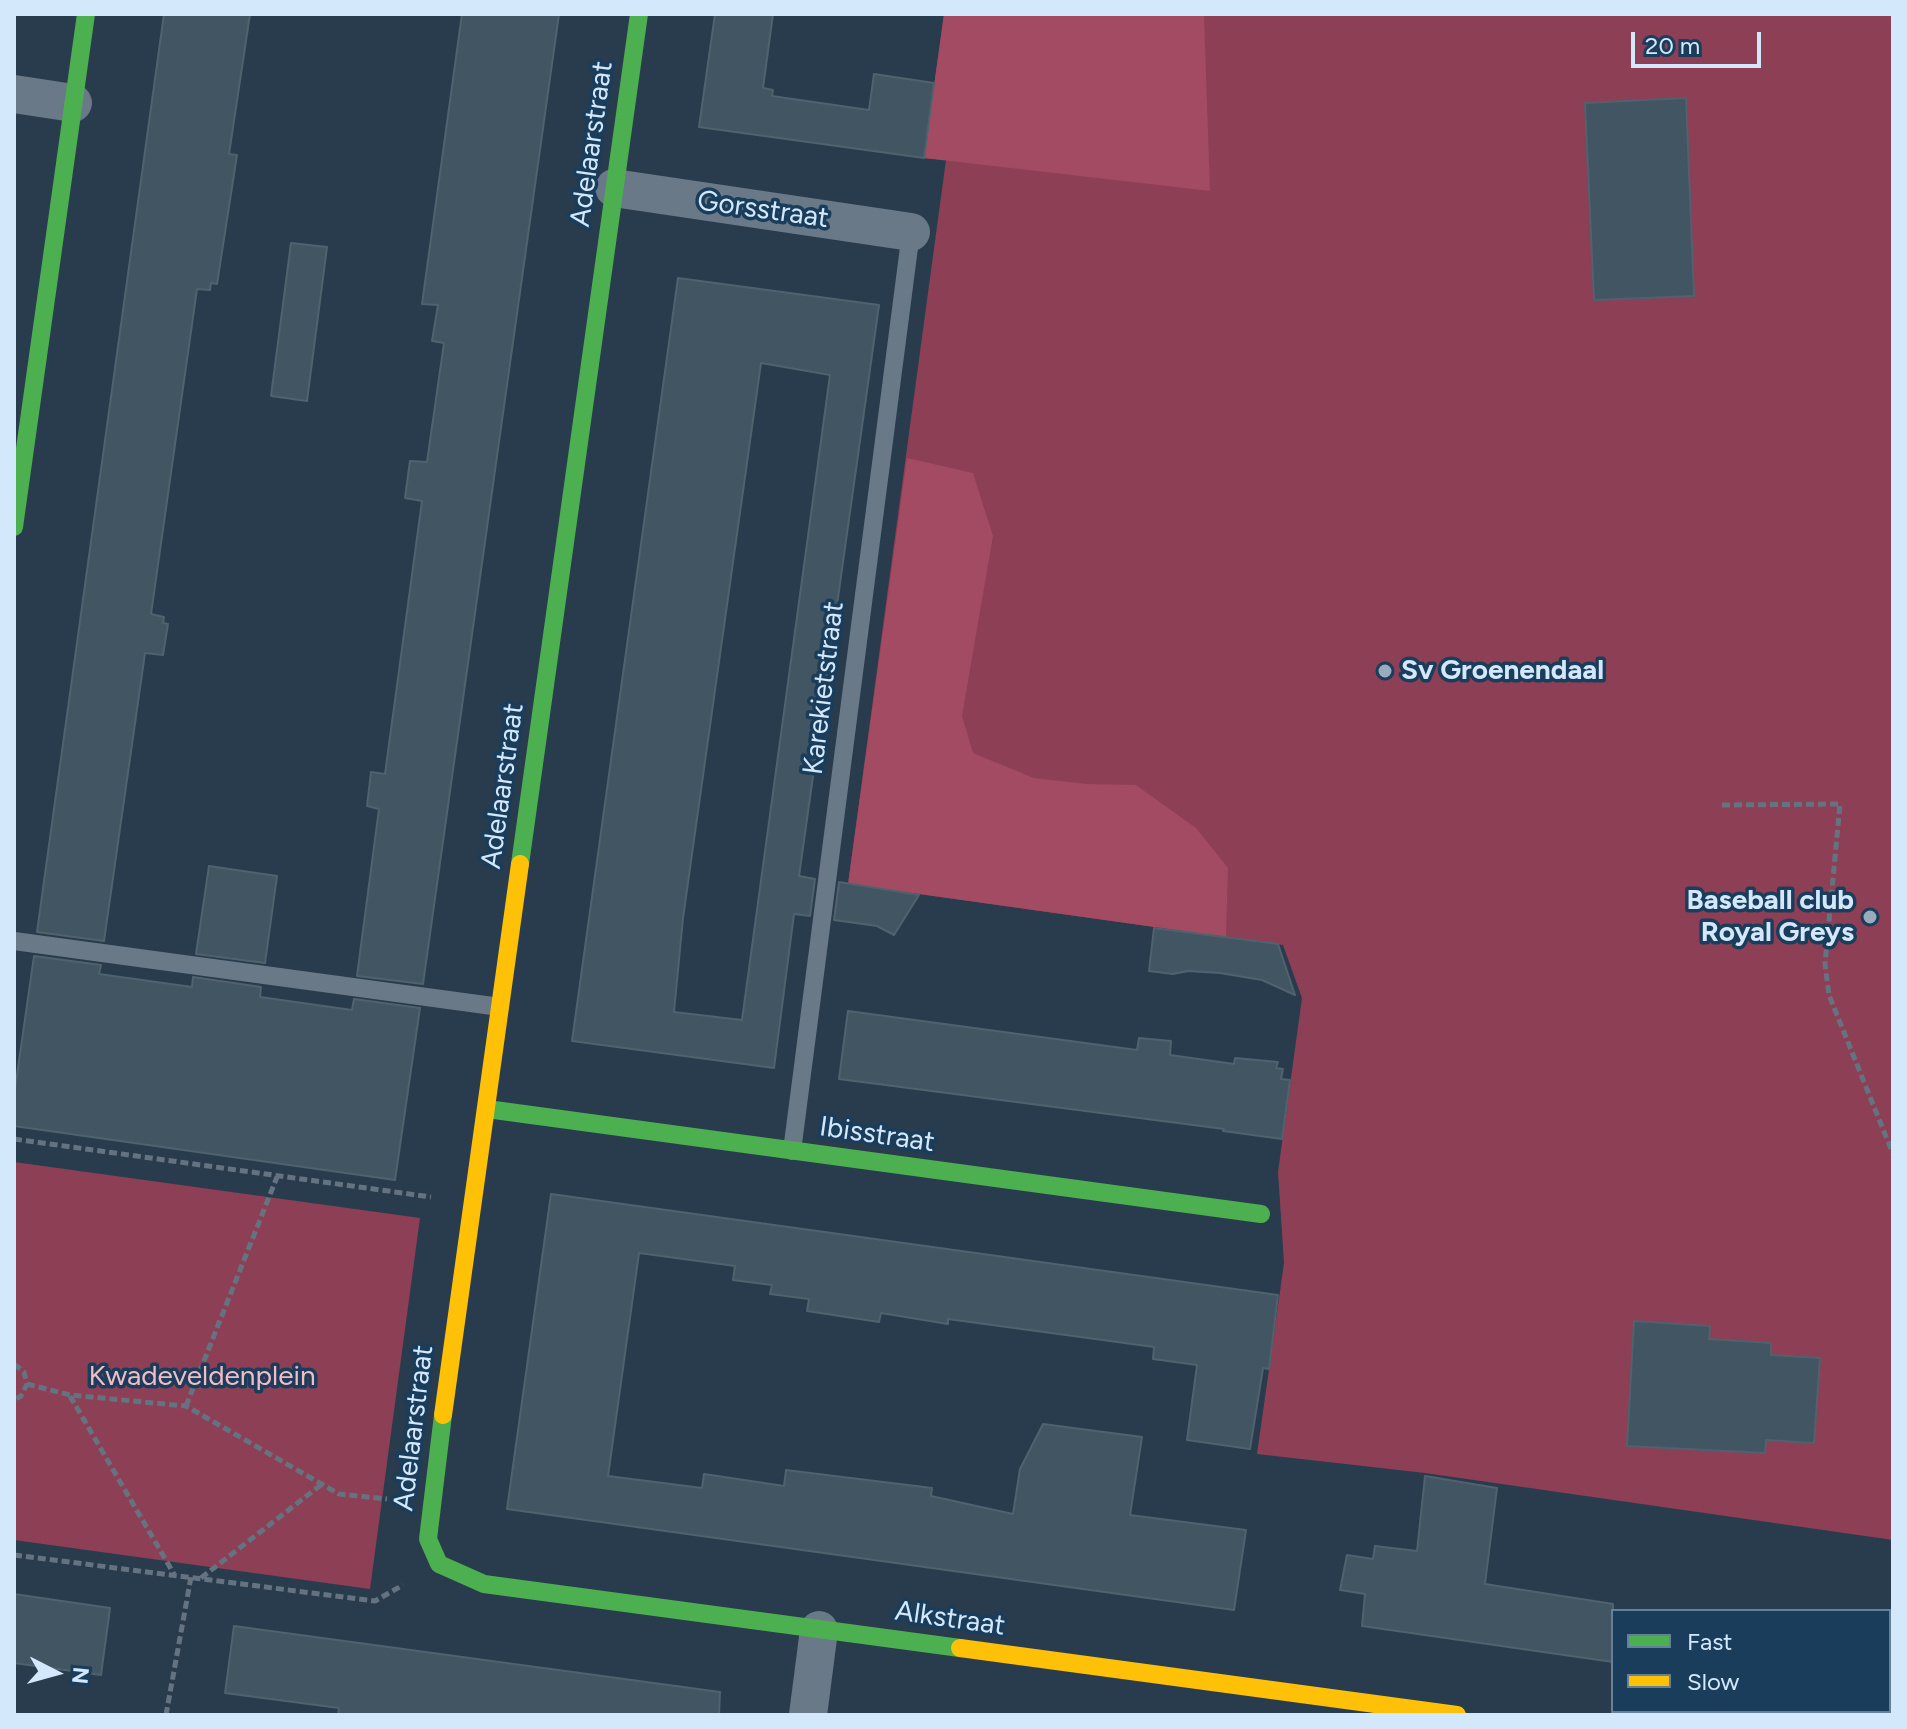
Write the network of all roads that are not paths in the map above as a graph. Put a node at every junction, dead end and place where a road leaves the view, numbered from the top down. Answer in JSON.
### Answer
{"nodes":[{"id":1,"x":86,"y":14,"type":"edge"},
{"id":2,"x":639,"y":14,"type":"edge"},
{"id":3,"x":14,"y":94,"type":"edge"},
{"id":4,"x":73,"y":103,"type":"junction"},
{"id":5,"x":614,"y":188,"type":"junction"},
{"id":6,"x":911,"y":232,"type":"joint"},
{"id":7,"x":14,"y":527,"type":"edge"},
{"id":8,"x":14,"y":941,"type":"edge"},
{"id":9,"x":500,"y":1007,"type":"junction"},
{"id":10,"x":487,"y":1109,"type":"junction"},
{"id":11,"x":792,"y":1151,"type":"junction"},
{"id":12,"x":1261,"y":1214,"type":"dead end"},
{"id":13,"x":439,"y":1564,"type":"joint"},
{"id":14,"x":819,"y":1630,"type":"junction"},
{"id":15,"x":808,"y":1715,"type":"edge"},
{"id":16,"x":1457,"y":1715,"type":"edge"}],
"edges":[{"from":1,"to":4,"type":"street"},
{"from":2,"to":5,"type":"street","name":"Adelaarstraat"},
{"from":3,"to":4,"type":"street"},
{"from":4,"to":7,"type":"street"},
{"from":5,"to":6,"type":"street","name":"Gorsstraat"},
{"from":5,"to":9,"type":"street","name":"Adelaarstraat"},
{"from":6,"to":11,"type":"lane","name":"Karekietstraat"},
{"from":8,"to":9,"type":"lane"},
{"from":9,"to":10,"type":"street","name":"Adelaarstraat"},
{"from":10,"to":11,"type":"street","name":"Ibisstraat"},
{"from":10,"to":13,"type":"street","name":"Adelaarstraat"},
{"from":11,"to":12,"type":"street","name":"Ibisstraat"},
{"from":13,"to":14,"type":"street","name":"Alkstraat"},
{"from":14,"to":15,"type":"street"},
{"from":14,"to":16,"type":"street","name":"Alkstraat"}]}
